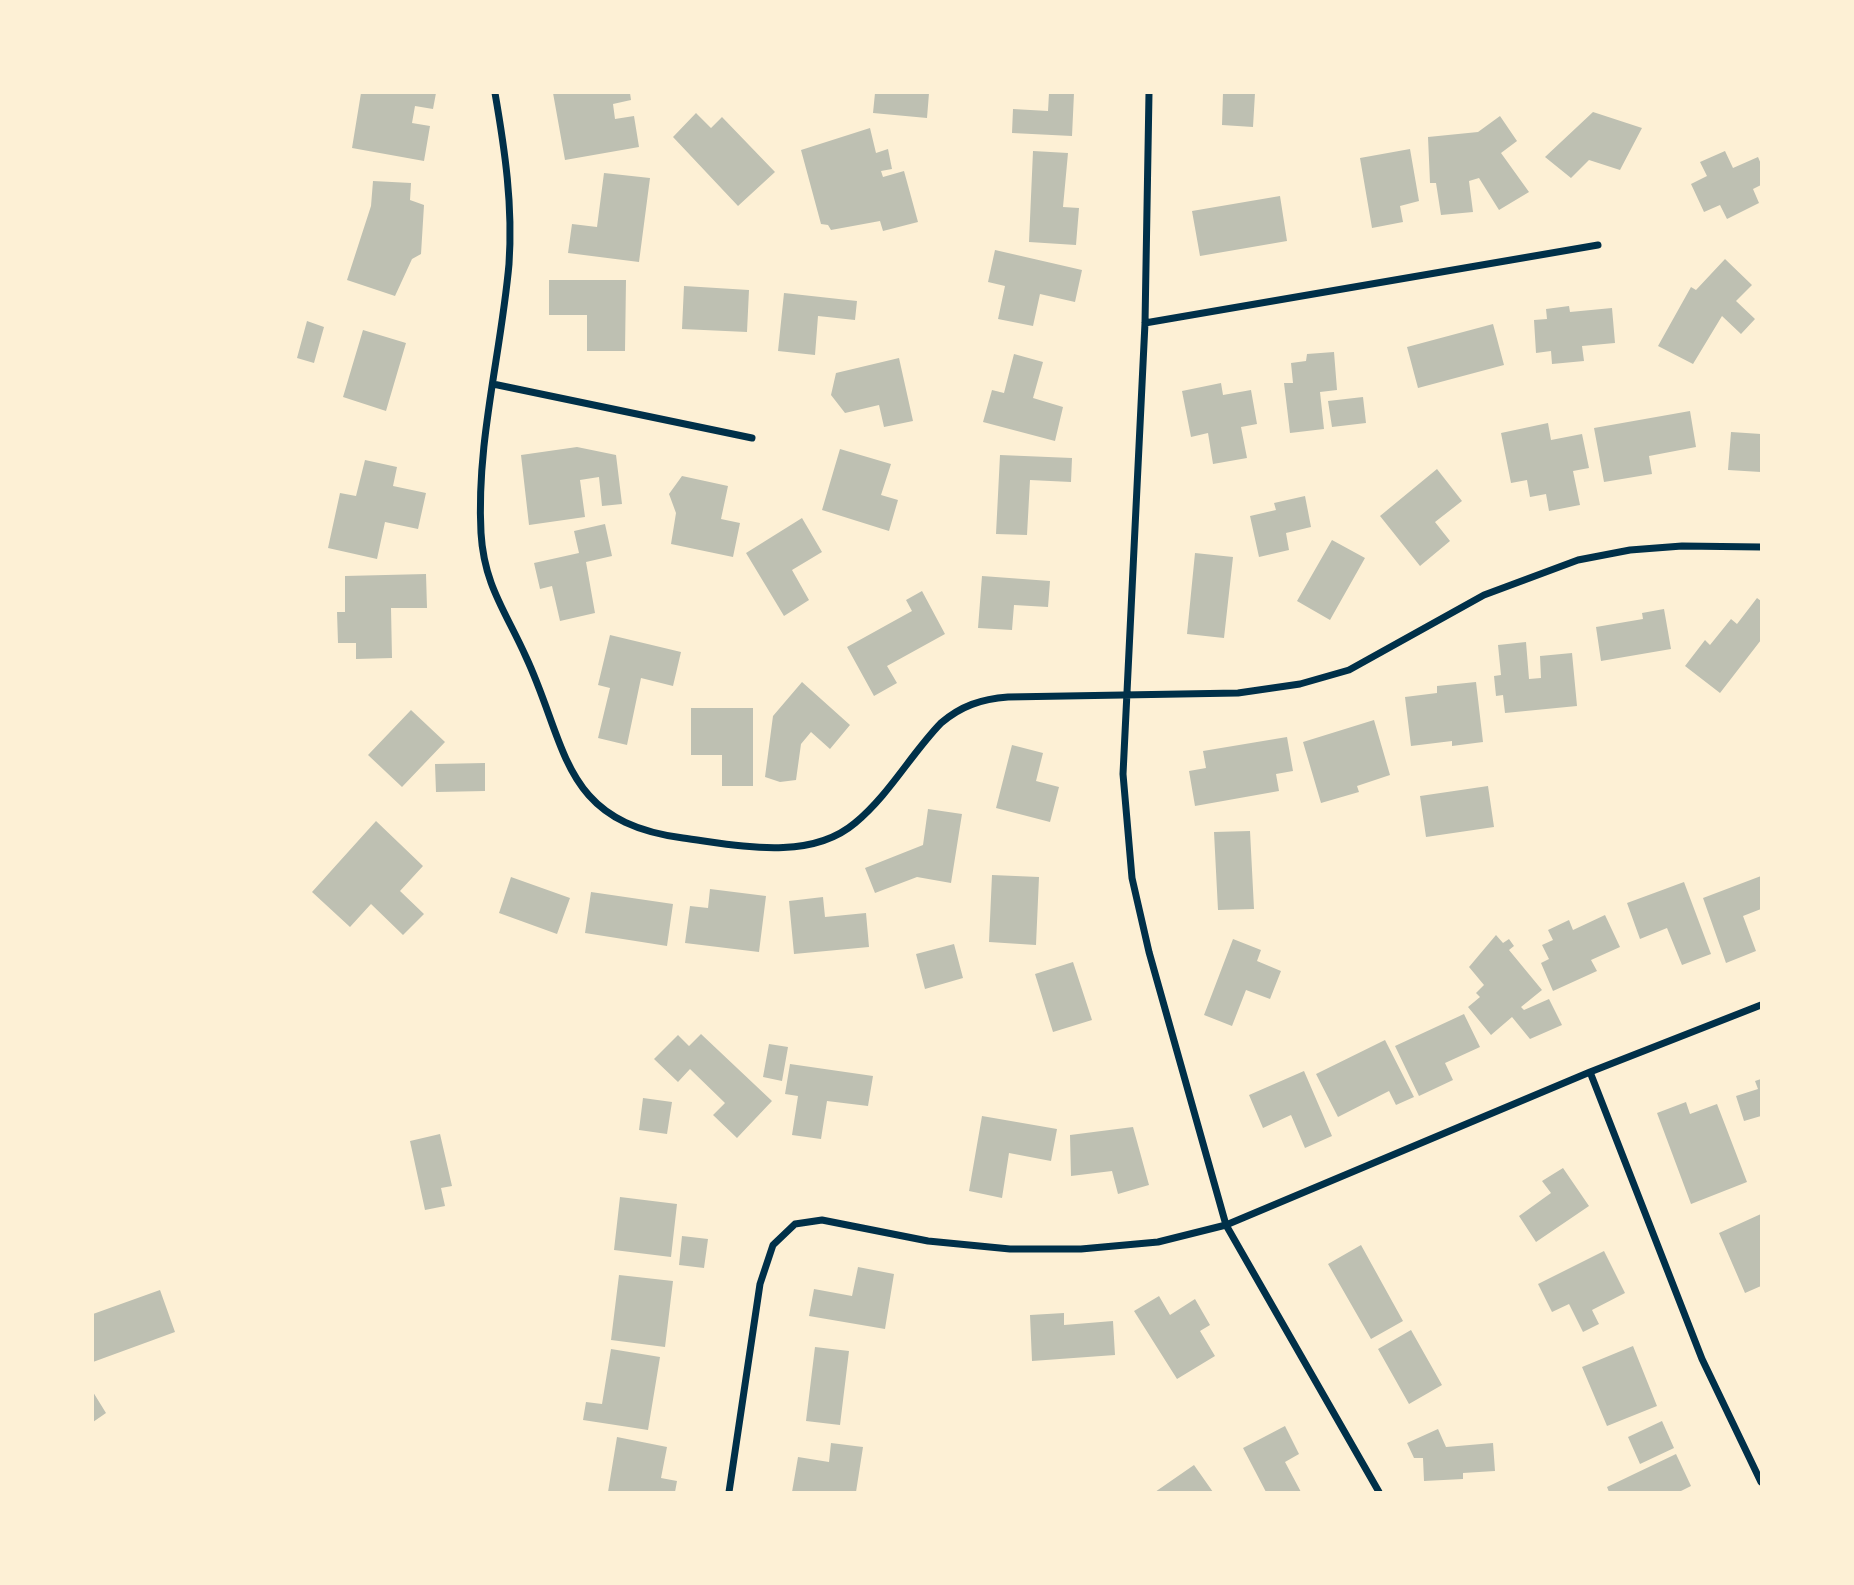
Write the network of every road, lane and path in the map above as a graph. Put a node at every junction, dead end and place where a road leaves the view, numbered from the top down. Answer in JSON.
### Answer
{"nodes":[{"id":1,"x":495,"y":93,"type":"edge"},
{"id":2,"x":1149,"y":93,"type":"edge"},
{"id":3,"x":1598,"y":245,"type":"dead end"},
{"id":4,"x":1145,"y":323,"type":"junction"},
{"id":5,"x":493,"y":384,"type":"junction"},
{"id":6,"x":752,"y":438,"type":"dead end"},
{"id":7,"x":1761,"y":547,"type":"edge"},
{"id":8,"x":1126,"y":696,"type":"junction"},
{"id":9,"x":1761,"y":1005,"type":"edge"},
{"id":10,"x":1590,"y":1072,"type":"junction"},
{"id":11,"x":1226,"y":1225,"type":"junction"},
{"id":12,"x":1761,"y":1482,"type":"edge"},
{"id":13,"x":729,"y":1492,"type":"edge"},
{"id":14,"x":1379,"y":1492,"type":"edge"}],
"edges":[{"from":1,"to":5,"type":"street"},
{"from":2,"to":4,"type":"street"},
{"from":3,"to":4,"type":"street"},
{"from":4,"to":8,"type":"street"},
{"from":5,"to":6,"type":"street"},
{"from":5,"to":8,"type":"street"},
{"from":7,"to":8,"type":"street"},
{"from":8,"to":11,"type":"street"},
{"from":9,"to":10,"type":"street"},
{"from":10,"to":11,"type":"street"},
{"from":10,"to":12,"type":"street"},
{"from":11,"to":13,"type":"street"},
{"from":11,"to":14,"type":"street"}]}
